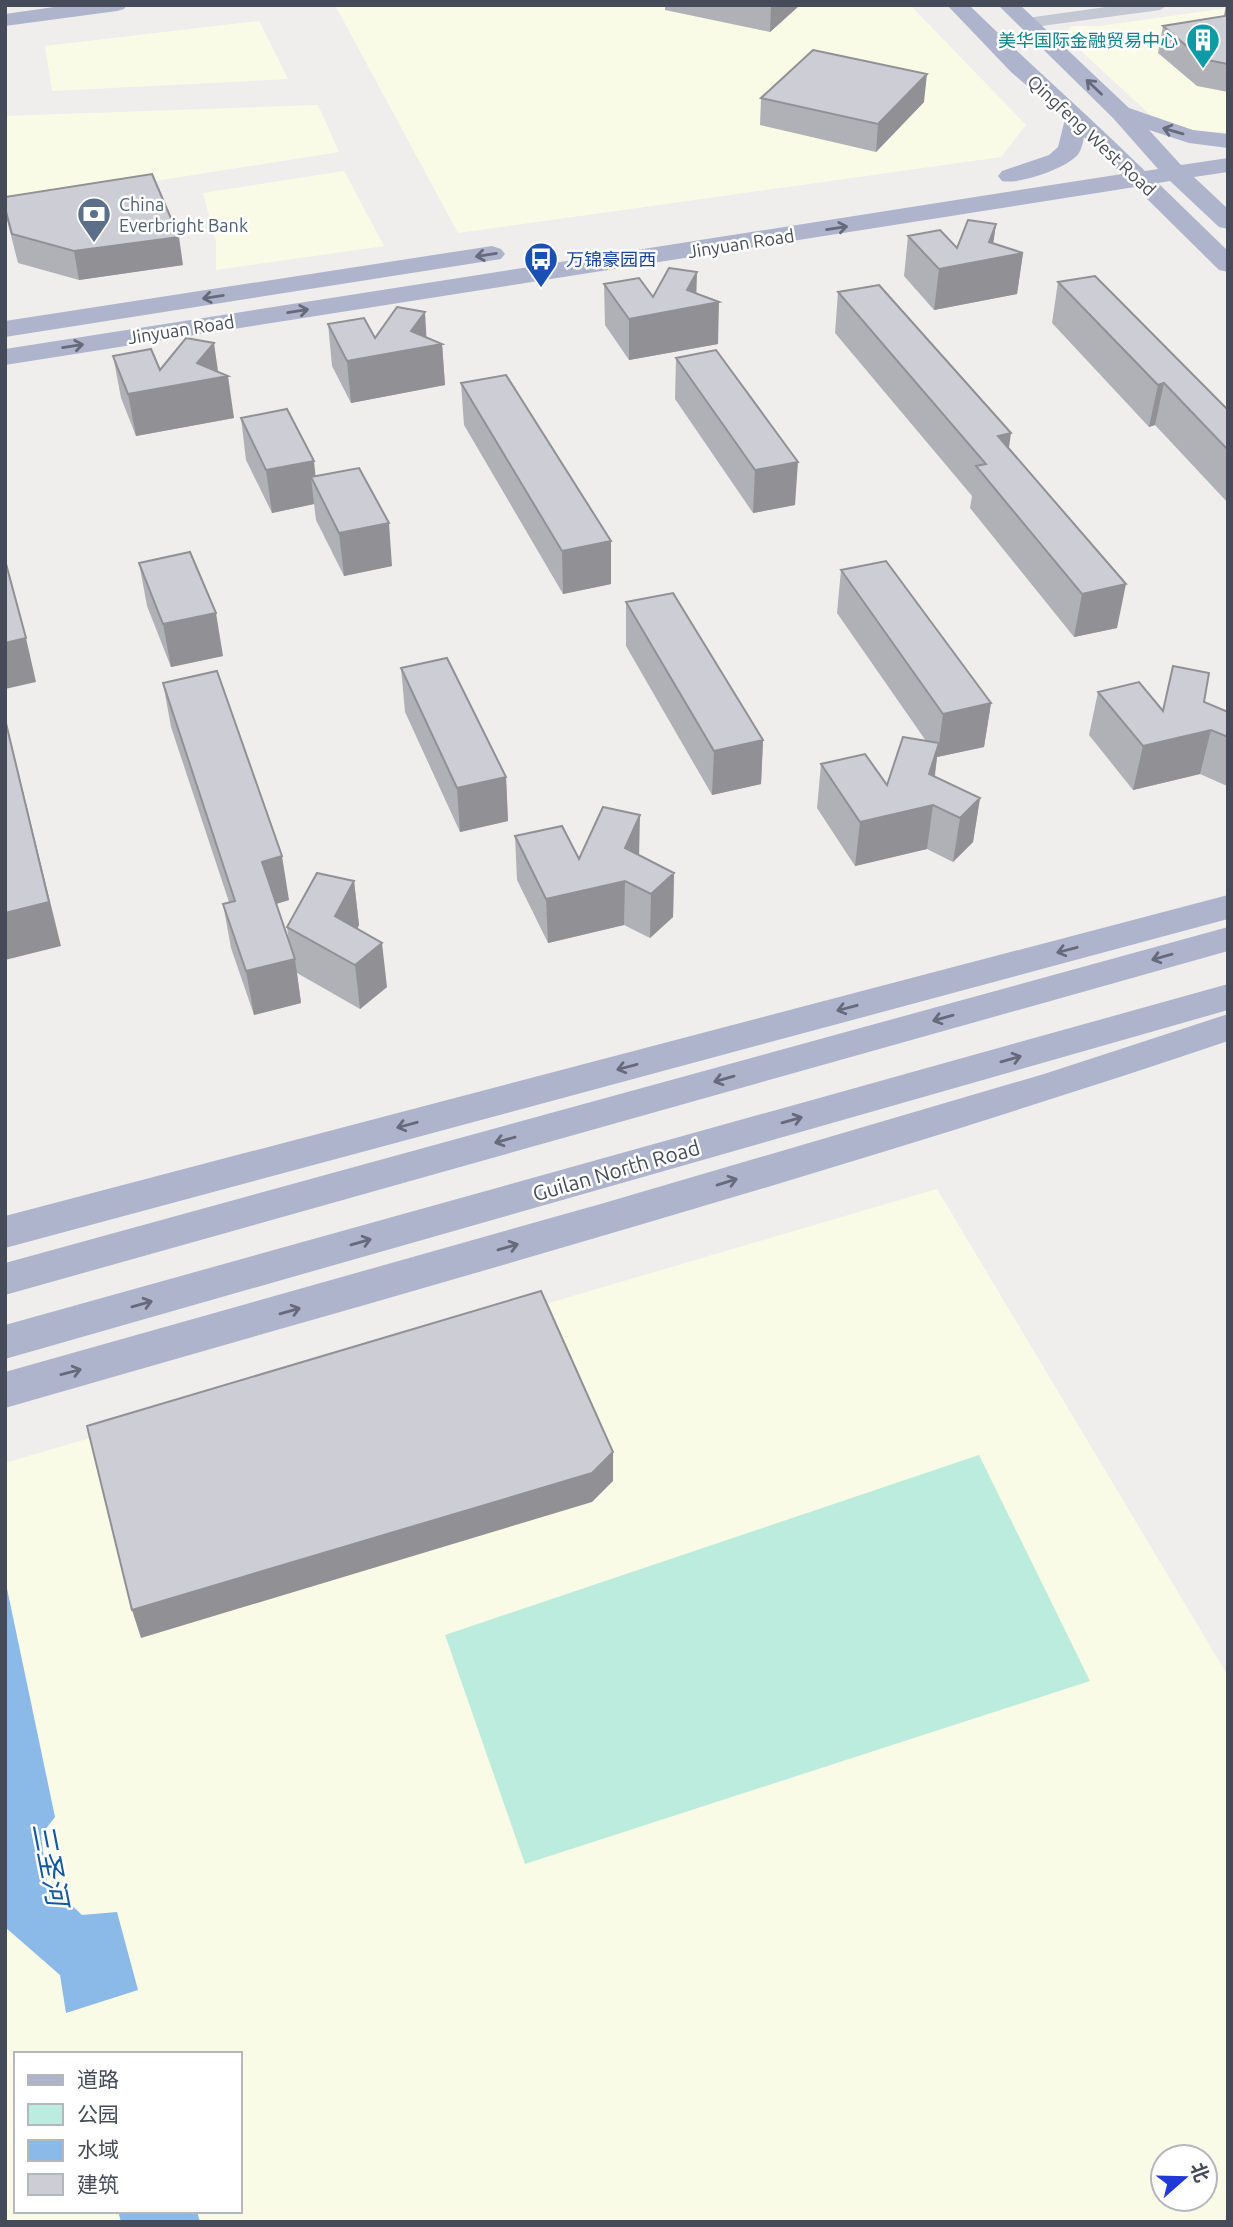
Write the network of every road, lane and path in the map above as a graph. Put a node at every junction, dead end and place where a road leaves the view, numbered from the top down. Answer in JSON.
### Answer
{"nodes":[{"id":1,"x":117,"y":5,"type":"edge"},
{"id":2,"x":957,"y":5,"type":"edge"},
{"id":3,"x":1008,"y":5,"type":"edge"},
{"id":4,"x":1160,"y":5,"type":"edge"},
{"id":5,"x":5,"y":20,"type":"edge"},
{"id":6,"x":1027,"y":23,"type":"junction"},
{"id":7,"x":1121,"y":113,"type":"junction"},
{"id":8,"x":1077,"y":117,"type":"junction"},
{"id":9,"x":1228,"y":141,"type":"edge"},
{"id":10,"x":1228,"y":147,"type":"edge"},
{"id":11,"x":1167,"y":165,"type":"junction"},
{"id":12,"x":1228,"y":165,"type":"edge"},
{"id":13,"x":1131,"y":170,"type":"junction"},
{"id":14,"x":1018,"y":186,"type":"junction"},
{"id":15,"x":859,"y":199,"type":"dead end"},
{"id":16,"x":1228,"y":222,"type":"edge"},
{"id":17,"x":1202,"y":240,"type":"junction"},
{"id":18,"x":515,"y":251,"type":"dead end"},
{"id":19,"x":1228,"y":265,"type":"edge"},
{"id":20,"x":5,"y":329,"type":"edge"},
{"id":21,"x":5,"y":357,"type":"edge"},
{"id":22,"x":1228,"y":907,"type":"edge"},
{"id":23,"x":1228,"y":939,"type":"edge"},
{"id":24,"x":1228,"y":997,"type":"edge"},
{"id":25,"x":1228,"y":1027,"type":"edge"},
{"id":26,"x":5,"y":1232,"type":"edge"},
{"id":27,"x":5,"y":1279,"type":"edge"},
{"id":28,"x":5,"y":1342,"type":"edge"},
{"id":29,"x":5,"y":1390,"type":"edge"}],
"edges":[{"from":1,"to":5,"type":"main road"},
{"from":2,"to":8,"type":"main road","name":"Qingfeng West Road"},
{"from":3,"to":6,"type":"main road","name":"Qingfeng West Road"},
{"from":4,"to":6,"type":"lane"},
{"from":7,"to":6,"type":"main road","name":"Qingfeng West Road","one_way":true},
{"from":9,"to":7,"type":"main road","one_way":true},
{"from":7,"to":11,"type":"main road","name":"Qingfeng West Road"},
{"from":8,"to":13,"type":"main road","name":"Qingfeng West Road"},
{"from":8,"to":14,"type":"main road"},
{"from":10,"to":11,"type":"main road","name":"Jinyuan Road"},
{"from":11,"to":12,"type":"main road","name":"Jinyuan Road"},
{"from":11,"to":13,"type":"main road","name":"Jinyuan Road"},
{"from":11,"to":16,"type":"main road","name":"Qingfeng West Road"},
{"from":13,"to":14,"type":"main road","name":"Jinyuan Road"},
{"from":13,"to":17,"type":"main road","name":"Qingfeng West Road"},
{"from":14,"to":15,"type":"main road"},
{"from":14,"to":17,"type":"main road"},
{"from":21,"to":14,"type":"main road","name":"Jinyuan Road","one_way":true},
{"from":17,"to":19,"type":"main road","name":"Qingfeng West Road"},
{"from":18,"to":20,"type":"main road","one_way":true},
{"from":22,"to":26,"type":"main road","one_way":true},
{"from":23,"to":27,"type":"main road","one_way":true},
{"from":28,"to":24,"type":"main road","name":"Guilan North Road","one_way":true},
{"from":29,"to":25,"type":"main road","one_way":true}]}
